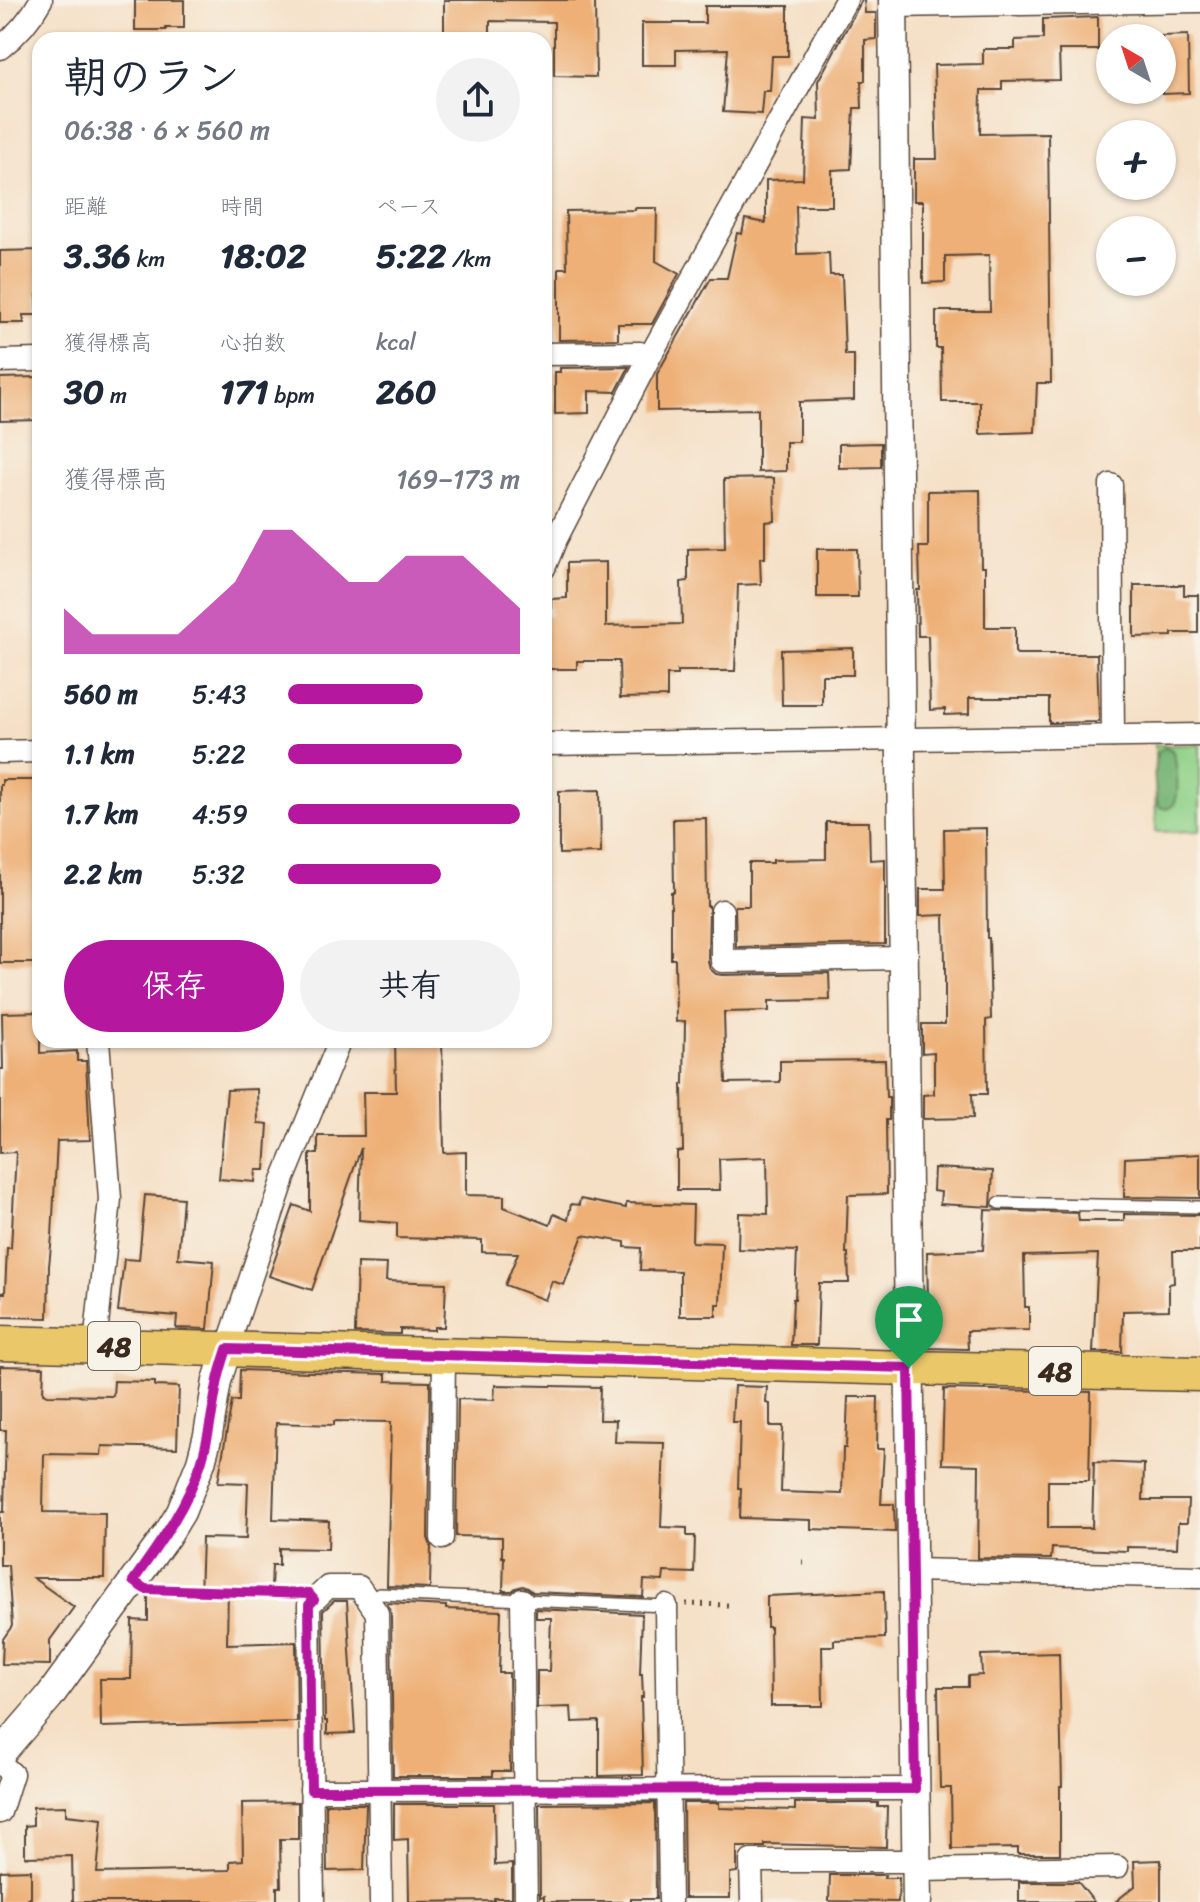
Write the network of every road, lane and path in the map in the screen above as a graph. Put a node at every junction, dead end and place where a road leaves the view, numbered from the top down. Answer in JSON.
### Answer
{"nodes":[{"id":1,"x":41,"y":0,"type":"edge"},
{"id":2,"x":846,"y":0,"type":"edge"},
{"id":3,"x":1200,"y":1,"type":"edge"},
{"id":4,"x":893,"y":3,"type":"edge"},
{"id":5,"x":0,"y":48,"type":"edge"},
{"id":6,"x":552,"y":354,"type":"edge"},
{"id":7,"x":649,"y":358,"type":"junction"},
{"id":8,"x":32,"y":360,"type":"edge"},
{"id":9,"x":0,"y":361,"type":"edge"},
{"id":10,"x":1111,"y":485,"type":"dead end"},
{"id":11,"x":552,"y":549,"type":"edge"},
{"id":12,"x":1200,"y":735,"type":"edge"},
{"id":13,"x":1113,"y":736,"type":"junction"},
{"id":14,"x":901,"y":738,"type":"junction"},
{"id":15,"x":552,"y":744,"type":"edge"},
{"id":16,"x":32,"y":751,"type":"edge"},
{"id":17,"x":0,"y":752,"type":"edge"},
{"id":18,"x":722,"y":911,"type":"dead end"},
{"id":19,"x":903,"y":958,"type":"junction"},
{"id":20,"x":99,"y":1048,"type":"edge"},
{"id":21,"x":337,"y":1048,"type":"edge"},
{"id":22,"x":999,"y":1203,"type":"dead end"},
{"id":23,"x":1200,"y":1207,"type":"edge"},
{"id":24,"x":0,"y":1343,"type":"edge"},
{"id":25,"x":95,"y":1346,"type":"junction"},
{"id":26,"x":227,"y":1349,"type":"junction"},
{"id":27,"x":444,"y":1355,"type":"junction"},
{"id":28,"x":909,"y":1368,"type":"junction"},
{"id":29,"x":1200,"y":1374,"type":"edge"},
{"id":30,"x":442,"y":1538,"type":"dead end"},
{"id":31,"x":802,"y":1562,"type":"dead end"},
{"id":32,"x":810,"y":1562,"type":"dead end"},
{"id":33,"x":912,"y":1570,"type":"junction"},
{"id":34,"x":1200,"y":1577,"type":"edge"},
{"id":35,"x":133,"y":1581,"type":"junction"},
{"id":36,"x":314,"y":1600,"type":"junction"},
{"id":37,"x":522,"y":1600,"type":"junction"},
{"id":38,"x":369,"y":1602,"type":"junction"},
{"id":39,"x":729,"y":1605,"type":"dead end"},
{"id":40,"x":666,"y":1606,"type":"junction"},
{"id":41,"x":0,"y":1754,"type":"edge"},
{"id":42,"x":0,"y":1763,"type":"edge"},
{"id":43,"x":915,"y":1789,"type":"junction"},
{"id":44,"x":311,"y":1790,"type":"junction"},
{"id":45,"x":379,"y":1790,"type":"junction"},
{"id":46,"x":524,"y":1790,"type":"junction"},
{"id":47,"x":668,"y":1790,"type":"junction"},
{"id":48,"x":0,"y":1812,"type":"edge"},
{"id":49,"x":916,"y":1866,"type":"junction"},
{"id":50,"x":1117,"y":1867,"type":"dead end"},
{"id":51,"x":313,"y":1902,"type":"edge"},
{"id":52,"x":381,"y":1902,"type":"edge"},
{"id":53,"x":526,"y":1902,"type":"edge"},
{"id":54,"x":670,"y":1902,"type":"edge"},
{"id":55,"x":752,"y":1902,"type":"edge"},
{"id":56,"x":917,"y":1902,"type":"edge"}],
"edges":[{"from":1,"to":5,"type":"street"},
{"from":2,"to":7,"type":"street"},
{"from":3,"to":4,"type":"street"},
{"from":4,"to":14,"type":"street"},
{"from":6,"to":7,"type":"street"},
{"from":7,"to":11,"type":"street"},
{"from":8,"to":9,"type":"street"},
{"from":10,"to":13,"type":"street"},
{"from":12,"to":13,"type":"street"},
{"from":13,"to":14,"type":"street"},
{"from":14,"to":15,"type":"street"},
{"from":14,"to":19,"type":"street"},
{"from":16,"to":17,"type":"street"},
{"from":18,"to":19,"type":"street"},
{"from":19,"to":28,"type":"street"},
{"from":20,"to":25,"type":"street"},
{"from":21,"to":26,"type":"street"},
{"from":22,"to":23,"type":"lane"},
{"from":24,"to":25,"type":"main road","number":"48"},
{"from":25,"to":26,"type":"main road","number":"48"},
{"from":26,"to":27,"type":"main road","number":"48"},
{"from":26,"to":35,"type":"street"},
{"from":27,"to":28,"type":"main road","number":"48"},
{"from":27,"to":30,"type":"street"},
{"from":28,"to":29,"type":"main road","number":"48"},
{"from":28,"to":33,"type":"street"},
{"from":31,"to":32,"type":"path"},
{"from":33,"to":34,"type":"street"},
{"from":33,"to":43,"type":"street"},
{"from":35,"to":36,"type":"path"},
{"from":35,"to":41,"type":"street"},
{"from":36,"to":38,"type":"street"},
{"from":36,"to":44,"type":"street"},
{"from":37,"to":38,"type":"lane"},
{"from":37,"to":40,"type":"lane"},
{"from":37,"to":46,"type":"street"},
{"from":38,"to":45,"type":"street"},
{"from":39,"to":40,"type":"path"},
{"from":40,"to":47,"type":"street"},
{"from":42,"to":48,"type":"street"},
{"from":43,"to":47,"type":"street"},
{"from":43,"to":49,"type":"street"},
{"from":44,"to":45,"type":"street"},
{"from":44,"to":51,"type":"street"},
{"from":45,"to":46,"type":"street"},
{"from":45,"to":52,"type":"street"},
{"from":46,"to":47,"type":"street"},
{"from":46,"to":53,"type":"street"},
{"from":47,"to":54,"type":"street"},
{"from":49,"to":50,"type":"street"},
{"from":49,"to":55,"type":"street"},
{"from":49,"to":56,"type":"street"}]}
